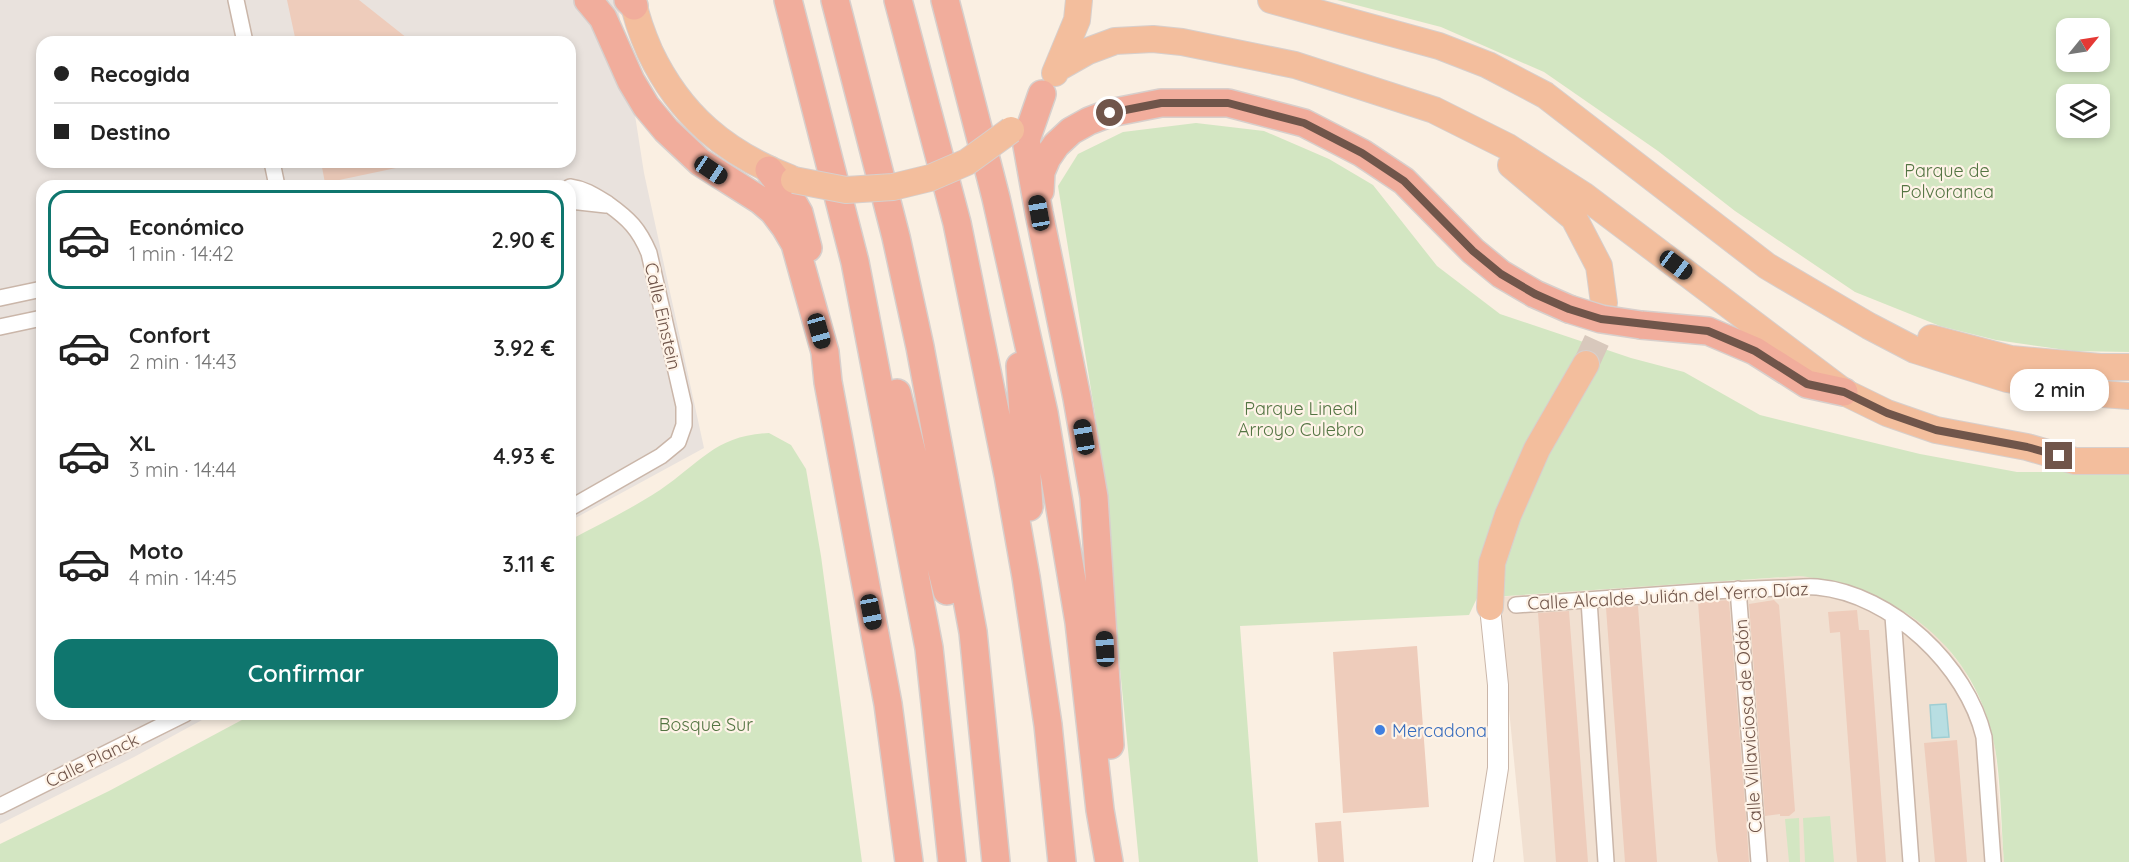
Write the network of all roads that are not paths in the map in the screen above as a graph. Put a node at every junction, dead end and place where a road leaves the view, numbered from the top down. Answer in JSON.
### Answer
{"nodes":[{"id":1,"x":236,"y":0,"type":"edge"},
{"id":2,"x":588,"y":0,"type":"edge"},
{"id":3,"x":788,"y":0,"type":"edge"},
{"id":4,"x":835,"y":0,"type":"edge"},
{"id":5,"x":898,"y":0,"type":"edge"},
{"id":6,"x":945,"y":0,"type":"edge"},
{"id":7,"x":1079,"y":0,"type":"edge"},
{"id":8,"x":1271,"y":0,"type":"edge"},
{"id":9,"x":632,"y":2,"type":"edge"},
{"id":10,"x":244,"y":36,"type":"edge"},
{"id":11,"x":1058,"y":68,"type":"junction"},
{"id":12,"x":1379,"y":93,"type":"junction"},
{"id":13,"x":1042,"y":94,"type":"junction"},
{"id":14,"x":782,"y":175,"type":"junction"},
{"id":15,"x":576,"y":188,"type":"edge"},
{"id":16,"x":996,"y":198,"type":"junction"},
{"id":17,"x":576,"y":202,"type":"edge"},
{"id":18,"x":609,"y":205,"type":"junction"},
{"id":19,"x":1039,"y":213,"type":"junction"},
{"id":20,"x":855,"y":262,"type":"junction"},
{"id":21,"x":36,"y":291,"type":"edge"},
{"id":22,"x":0,"y":298,"type":"edge"},
{"id":23,"x":1604,"y":303,"type":"tunnel mouth"},
{"id":24,"x":36,"y":319,"type":"edge"},
{"id":25,"x":1869,"y":326,"type":"junction"},
{"id":26,"x":0,"y":327,"type":"edge"},
{"id":27,"x":825,"y":352,"type":"junction"},
{"id":28,"x":1586,"y":364,"type":"tunnel mouth"},
{"id":29,"x":2129,"y":367,"type":"edge"},
{"id":30,"x":1844,"y":392,"type":"junction"},
{"id":31,"x":2129,"y":396,"type":"edge"},
{"id":32,"x":2027,"y":447,"type":"junction"},
{"id":33,"x":2129,"y":448,"type":"edge"},
{"id":34,"x":2129,"y":461,"type":"edge"},
{"id":35,"x":576,"y":505,"type":"edge"},
{"id":36,"x":1026,"y":577,"type":"junction"},
{"id":37,"x":1738,"y":589,"type":"junction"},
{"id":38,"x":1589,"y":600,"type":"junction"},
{"id":39,"x":1516,"y":605,"type":"dead end"},
{"id":40,"x":1490,"y":607,"type":"joint"},
{"id":41,"x":1893,"y":616,"type":"junction"},
{"id":42,"x":173,"y":720,"type":"edge"},
{"id":43,"x":981,"y":726,"type":"junction"},
{"id":44,"x":0,"y":806,"type":"edge"},
{"id":45,"x":1109,"y":858,"type":"edge"},
{"id":46,"x":909,"y":862,"type":"edge"},
{"id":47,"x":952,"y":862,"type":"edge"},
{"id":48,"x":996,"y":862,"type":"edge"},
{"id":49,"x":1062,"y":862,"type":"edge"},
{"id":50,"x":1483,"y":862,"type":"edge"},
{"id":51,"x":1606,"y":862,"type":"edge"},
{"id":52,"x":1759,"y":862,"type":"edge"},
{"id":53,"x":1911,"y":862,"type":"edge"},
{"id":54,"x":1993,"y":862,"type":"edge"}],
"edges":[{"from":1,"to":10,"type":"street"},
{"from":2,"to":27,"type":"highway"},
{"from":3,"to":20,"type":"highway"},
{"from":4,"to":43,"type":"highway"},
{"from":5,"to":36,"type":"highway"},
{"from":6,"to":16,"type":"highway"},
{"from":7,"to":11,"type":"highway"},
{"from":8,"to":25,"type":"highway"},
{"from":9,"to":14,"type":"highway"},
{"from":11,"to":12,"type":"highway"},
{"from":11,"to":13,"type":"highway"},
{"from":12,"to":23,"type":"highway"},
{"from":12,"to":30,"type":"highway"},
{"from":13,"to":14,"type":"highway","bridge":true},
{"from":13,"to":19,"type":"highway"},
{"from":14,"to":27,"type":"highway"},
{"from":15,"to":18,"type":"street","name":"Calle Einstein"},
{"from":16,"to":36,"type":"highway"},
{"from":16,"to":45,"type":"highway"},
{"from":17,"to":18,"type":"street"},
{"from":18,"to":35,"type":"street","name":"Calle Einstein"},
{"from":19,"to":30,"type":"highway","bridge":true},
{"from":19,"to":45,"type":"highway"},
{"from":20,"to":43,"type":"highway"},
{"from":20,"to":47,"type":"highway"},
{"from":21,"to":22,"type":"street"},
{"from":24,"to":26,"type":"street"},
{"from":25,"to":29,"type":"highway"},
{"from":25,"to":31,"type":"highway"},
{"from":27,"to":46,"type":"highway"},
{"from":28,"to":40,"type":"highway"},
{"from":30,"to":32,"type":"highway"},
{"from":32,"to":33,"type":"highway"},
{"from":32,"to":34,"type":"highway"},
{"from":36,"to":49,"type":"highway"},
{"from":37,"to":38,"type":"street","name":"Calle Alcalde Julián del Yerro Díaz"},
{"from":37,"to":41,"type":"street","name":"Calle Alcalde Julián del Yerro Díaz"},
{"from":37,"to":52,"type":"street","name":"Calle Villaviciosa de Odón"},
{"from":38,"to":39,"type":"street","name":"Calle Alcalde Julián del Yerro Díaz"},
{"from":38,"to":51,"type":"street"},
{"from":40,"to":50,"type":"street"},
{"from":41,"to":53,"type":"street"},
{"from":41,"to":54,"type":"street","name":"Calle Alcalde Julián del Yerro Díaz"},
{"from":42,"to":44,"type":"street","name":"Calle Planck"},
{"from":43,"to":48,"type":"highway"}]}
